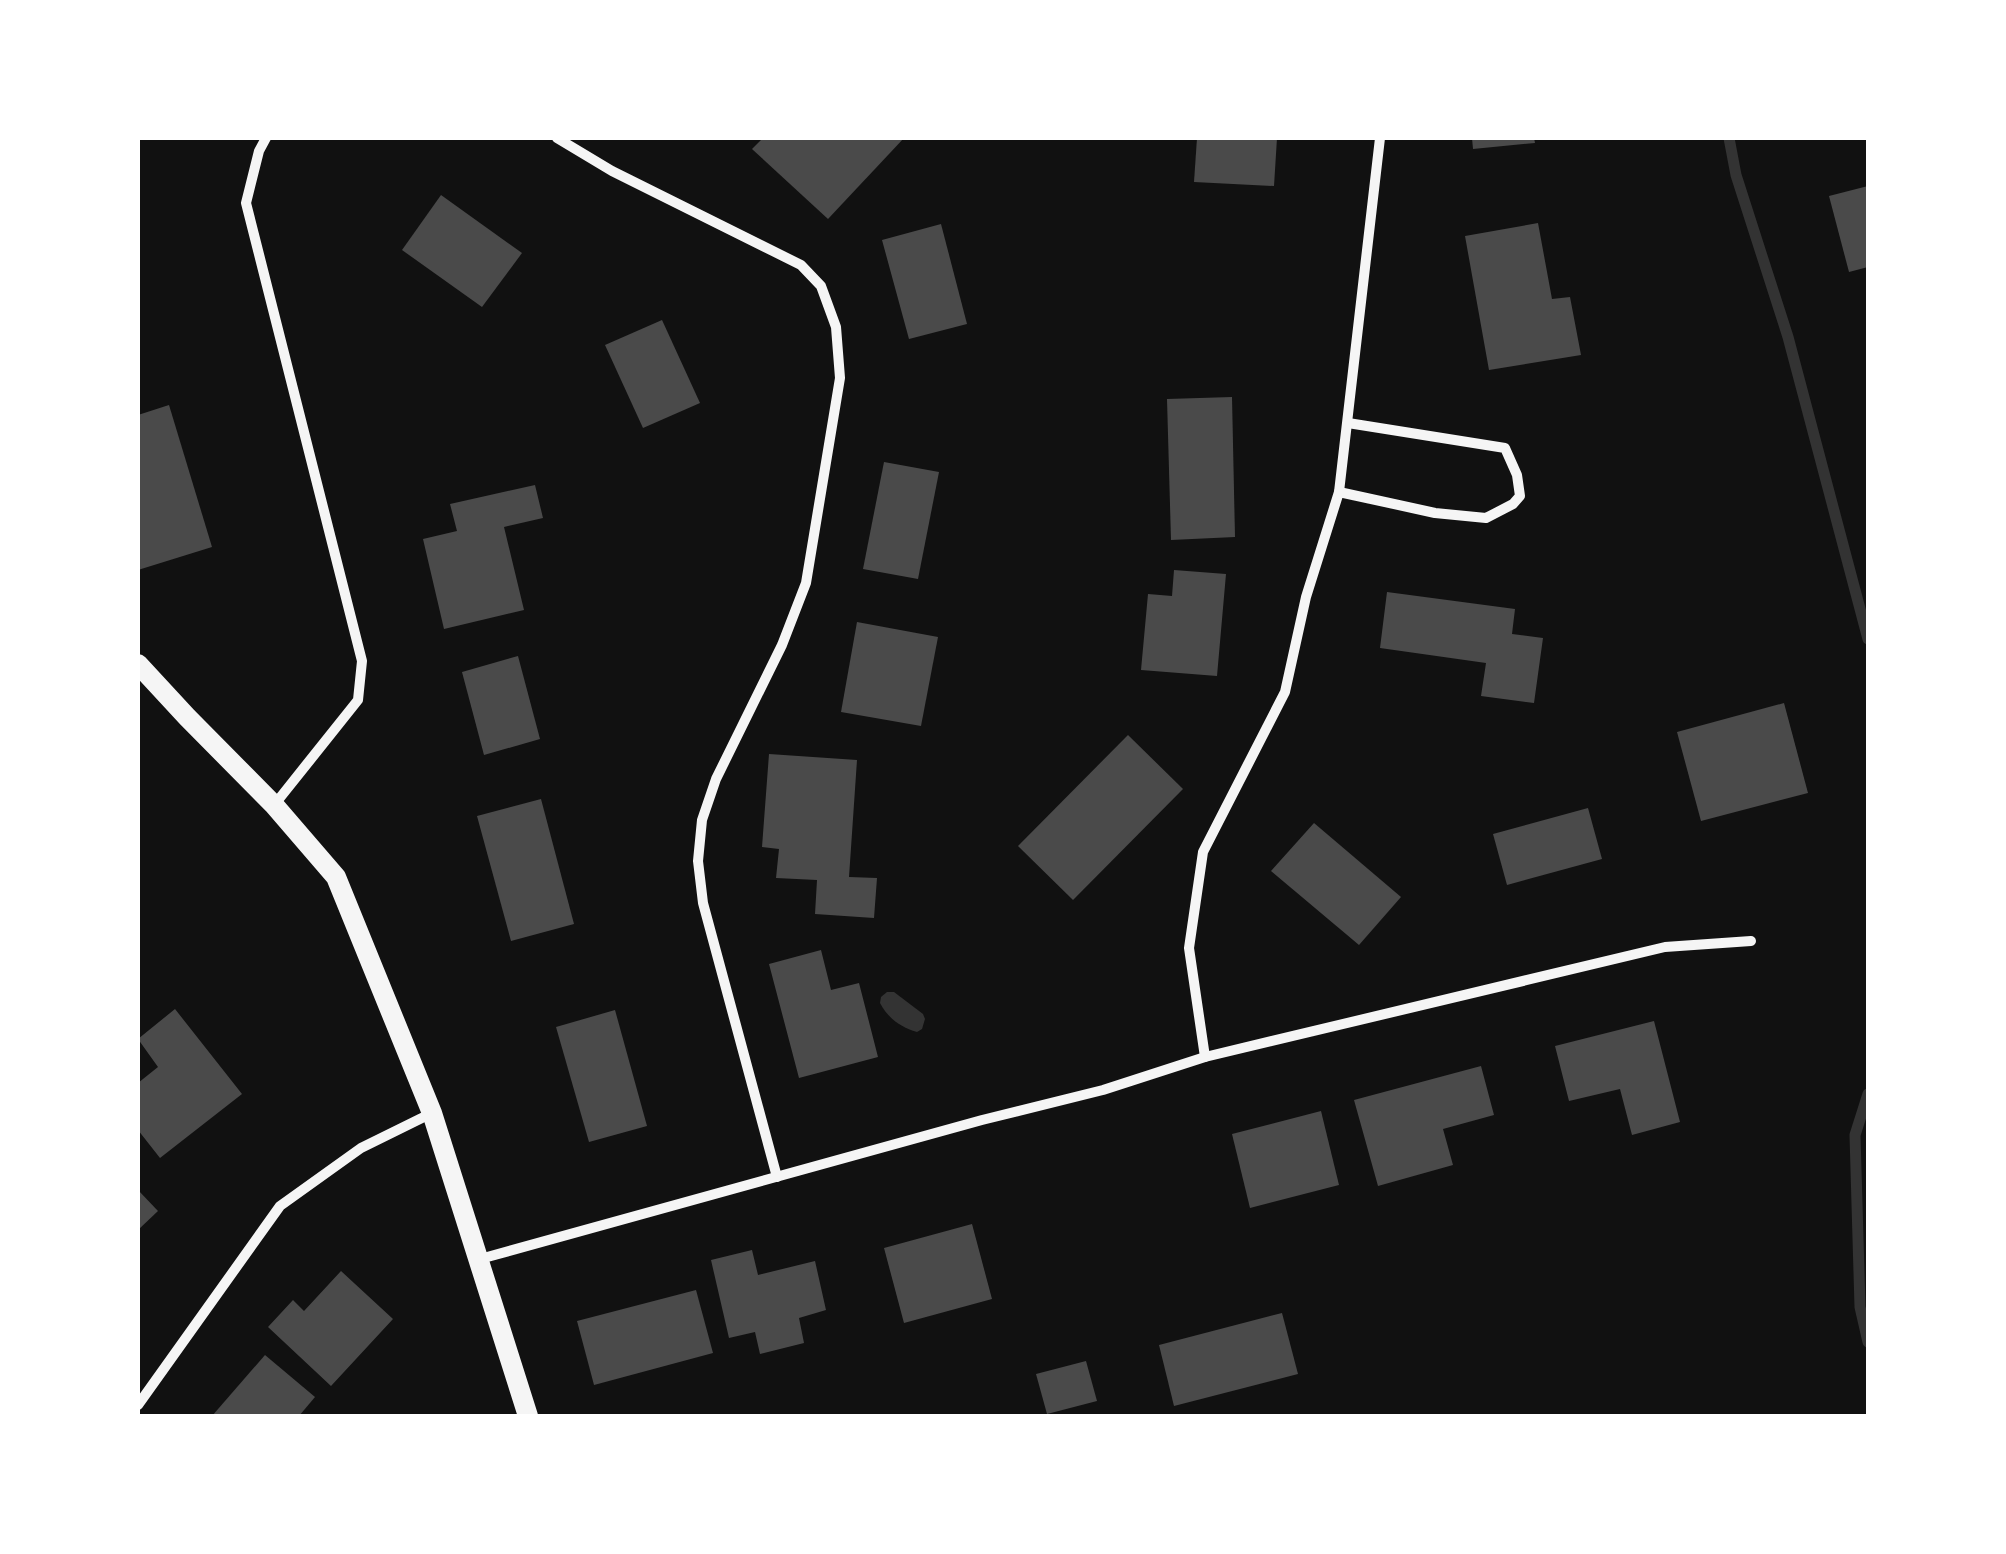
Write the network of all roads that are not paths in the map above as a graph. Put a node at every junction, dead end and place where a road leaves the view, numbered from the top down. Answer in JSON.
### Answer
{"nodes":[{"id":1,"x":266,"y":138,"type":"edge"},
{"id":2,"x":557,"y":138,"type":"edge"},
{"id":3,"x":1380,"y":138,"type":"edge"},
{"id":4,"x":1348,"y":423,"type":"junction"},
{"id":5,"x":1339,"y":492,"type":"junction"},
{"id":6,"x":138,"y":664,"type":"edge"},
{"id":7,"x":274,"y":805,"type":"junction"},
{"id":8,"x":1751,"y":941,"type":"dead end"},
{"id":9,"x":1206,"y":1057,"type":"junction"},
{"id":10,"x":432,"y":1113,"type":"junction"},
{"id":11,"x":777,"y":1177,"type":"junction"},
{"id":12,"x":480,"y":1259,"type":"junction"},
{"id":13,"x":138,"y":1405,"type":"edge"},
{"id":14,"x":528,"y":1416,"type":"edge"}],
"edges":[{"from":1,"to":7,"type":"street"},
{"from":2,"to":11,"type":"street"},
{"from":3,"to":4,"type":"street"},
{"from":4,"to":5,"type":"street"},
{"from":4,"to":5,"type":"street"},
{"from":5,"to":9,"type":"street"},
{"from":6,"to":7,"type":"main road"},
{"from":7,"to":10,"type":"main road"},
{"from":8,"to":9,"type":"street"},
{"from":9,"to":11,"type":"street"},
{"from":10,"to":12,"type":"main road"},
{"from":10,"to":13,"type":"street"},
{"from":11,"to":12,"type":"street"},
{"from":12,"to":14,"type":"main road"}]}
